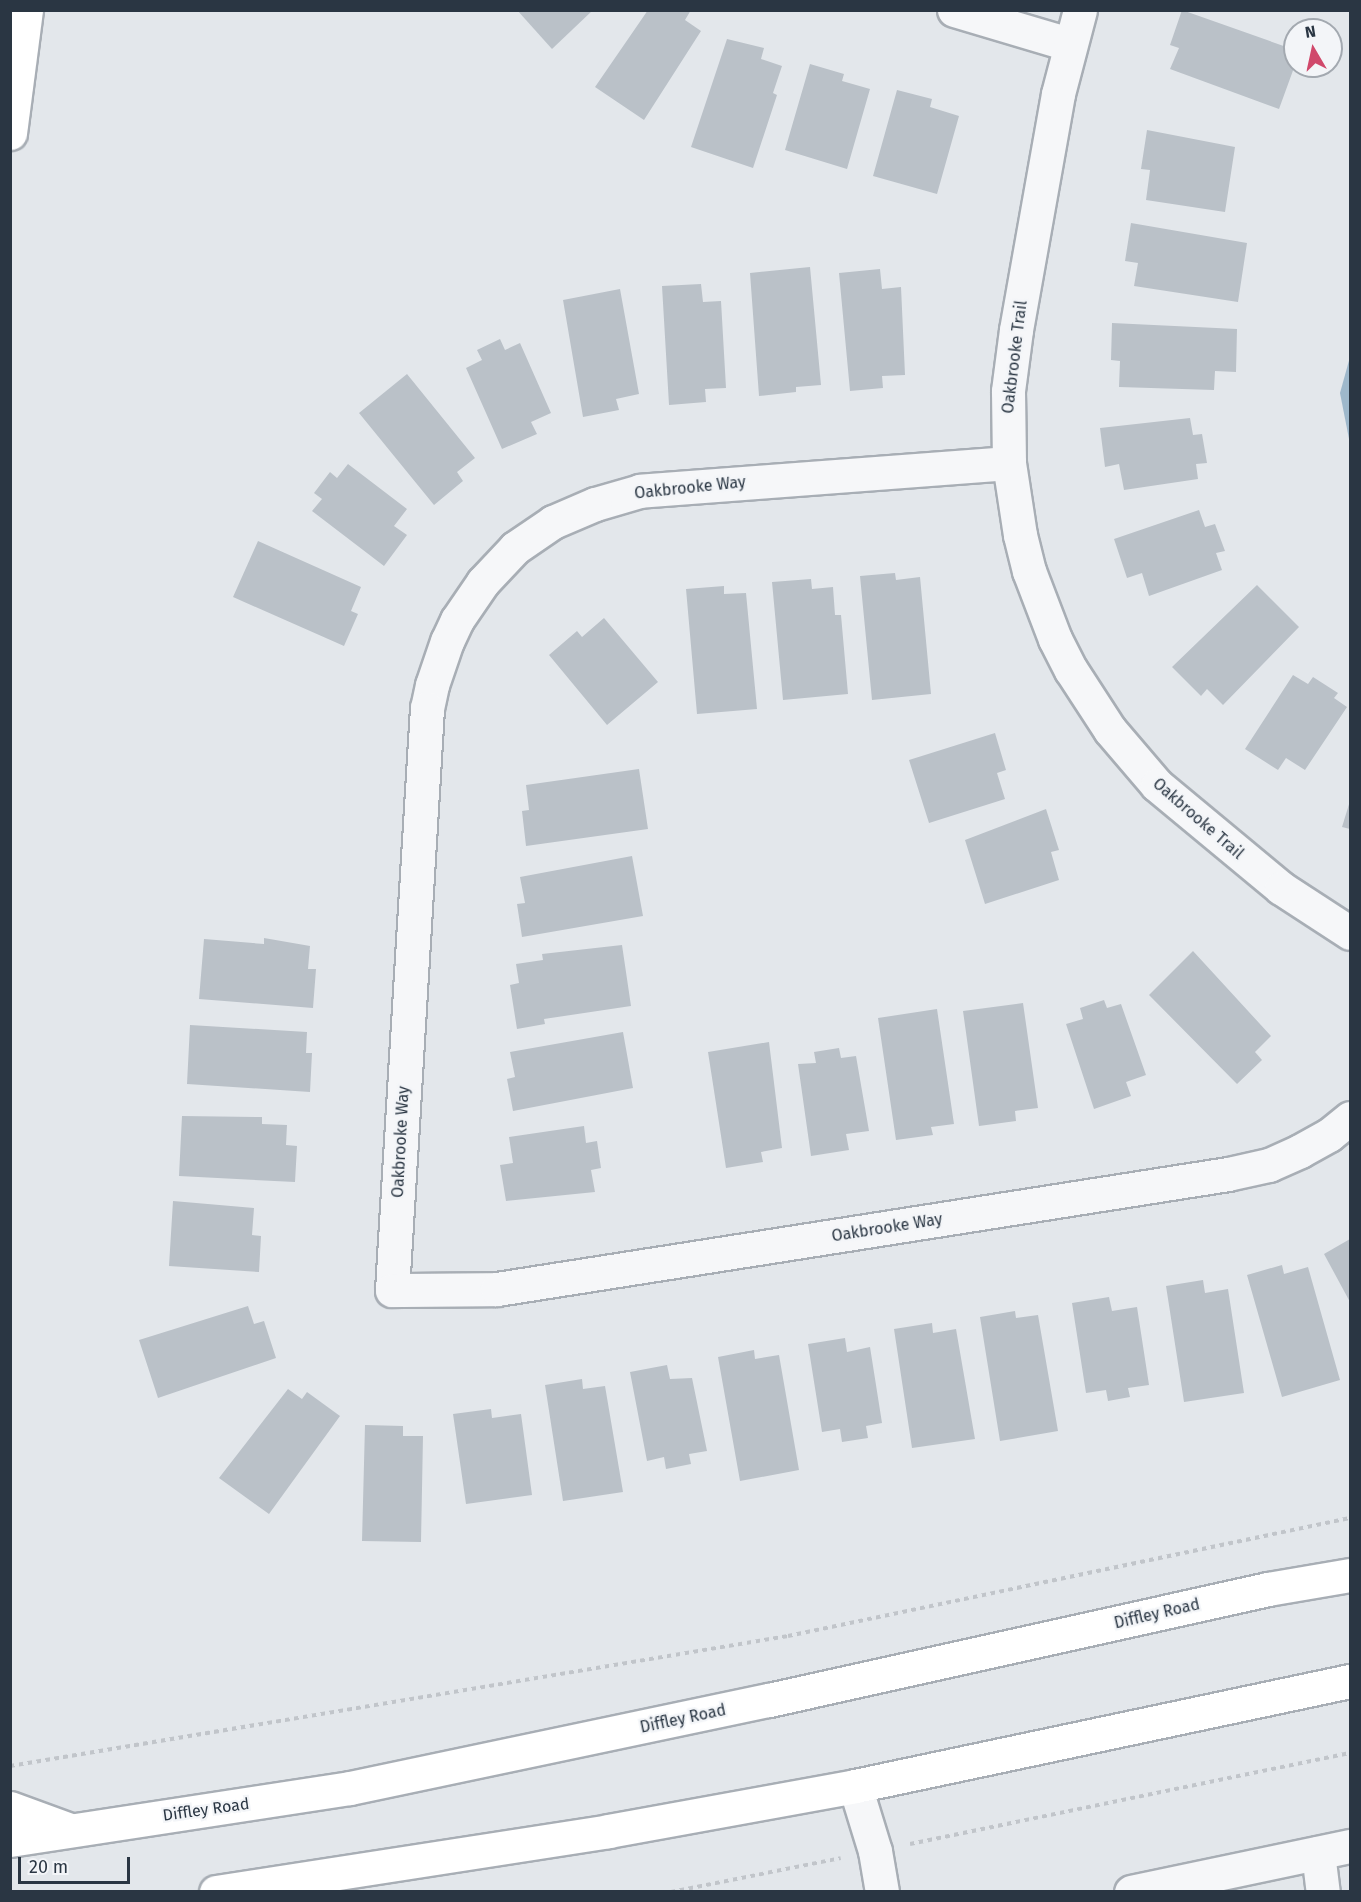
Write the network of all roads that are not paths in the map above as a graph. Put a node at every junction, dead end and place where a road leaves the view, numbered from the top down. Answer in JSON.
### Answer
{"nodes":[{"id":1,"x":26,"y":10,"type":"edge"},
{"id":2,"x":954,"y":10,"type":"edge"},
{"id":3,"x":1080,"y":10,"type":"edge"},
{"id":4,"x":1069,"y":44,"type":"junction"},
{"id":5,"x":10,"y":133,"type":"edge"},
{"id":6,"x":1009,"y":463,"type":"junction"},
{"id":7,"x":1350,"y":933,"type":"edge"},
{"id":8,"x":1350,"y":1118,"type":"edge"},
{"id":9,"x":1350,"y":1575,"type":"edge"},
{"id":10,"x":1350,"y":1681,"type":"edge"},
{"id":11,"x":855,"y":1786,"type":"junction"},
{"id":12,"x":10,"y":1808,"type":"edge"},
{"id":13,"x":70,"y":1830,"type":"junction"},
{"id":14,"x":10,"y":1840,"type":"edge"},
{"id":15,"x":1350,"y":1846,"type":"edge"},
{"id":16,"x":1318,"y":1853,"type":"junction"},
{"id":17,"x":1222,"y":1882,"type":"edge"},
{"id":18,"x":216,"y":1892,"type":"edge"},
{"id":19,"x":882,"y":1892,"type":"edge"},
{"id":20,"x":1131,"y":1892,"type":"edge"},
{"id":21,"x":1323,"y":1892,"type":"edge"}],
"edges":[{"from":1,"to":5,"type":"main road"},
{"from":2,"to":4,"type":"street"},
{"from":3,"to":4,"type":"street","name":"Oakbrooke Trail"},
{"from":4,"to":6,"type":"street","name":"Oakbrooke Trail"},
{"from":6,"to":7,"type":"street","name":"Oakbrooke Trail"},
{"from":6,"to":8,"type":"street","name":"Oakbrooke Way"},
{"from":9,"to":13,"type":"main road","name":"Diffley Road"},
{"from":10,"to":11,"type":"main road"},
{"from":11,"to":18,"type":"main road"},
{"from":11,"to":19,"type":"street"},
{"from":12,"to":13,"type":"main road"},
{"from":13,"to":14,"type":"main road","name":"Diffley Road"},
{"from":15,"to":16,"type":"street"},
{"from":16,"to":17,"type":"street"},
{"from":16,"to":21,"type":"street"},
{"from":17,"to":20,"type":"street"}]}
